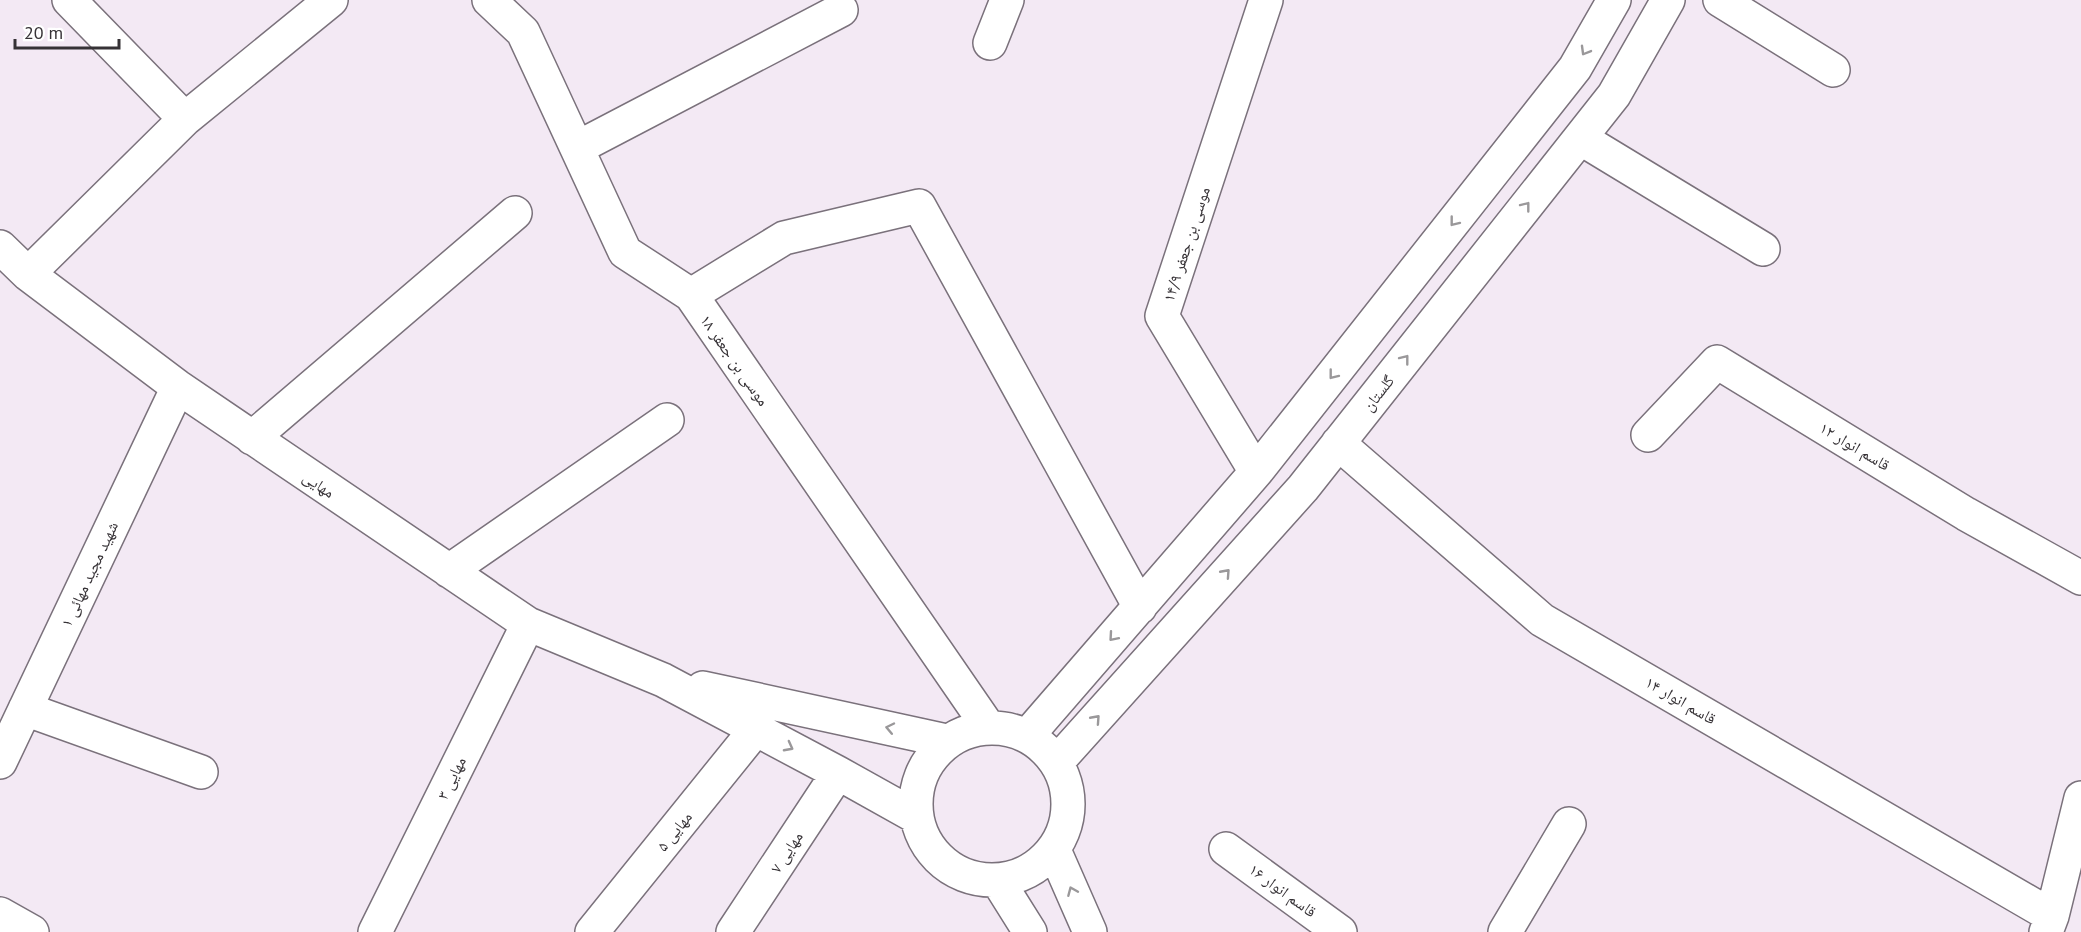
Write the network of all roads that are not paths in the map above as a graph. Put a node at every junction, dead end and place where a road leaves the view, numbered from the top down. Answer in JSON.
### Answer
{"nodes":[{"id":1,"x":69,"y":0,"type":"edge"},
{"id":2,"x":331,"y":0,"type":"edge"},
{"id":3,"x":489,"y":0,"type":"edge"},
{"id":4,"x":1007,"y":0,"type":"edge"},
{"id":5,"x":1266,"y":0,"type":"edge"},
{"id":6,"x":1614,"y":0,"type":"edge"},
{"id":7,"x":1668,"y":0,"type":"edge"},
{"id":8,"x":1719,"y":0,"type":"edge"},
{"id":9,"x":841,"y":10,"type":"dead end"},
{"id":10,"x":990,"y":42,"type":"dead end"},
{"id":11,"x":1833,"y":69,"type":"dead end"},
{"id":12,"x":185,"y":119,"type":"junction"},
{"id":13,"x":1580,"y":138,"type":"junction"},
{"id":14,"x":577,"y":148,"type":"junction"},
{"id":15,"x":514,"y":213,"type":"dead end"},
{"id":16,"x":0,"y":247,"type":"edge"},
{"id":17,"x":1762,"y":249,"type":"dead end"},
{"id":18,"x":28,"y":274,"type":"junction"},
{"id":19,"x":690,"y":295,"type":"junction"},
{"id":20,"x":178,"y":387,"type":"junction"},
{"id":21,"x":667,"y":420,"type":"dead end"},
{"id":22,"x":1648,"y":435,"type":"dead end"},
{"id":23,"x":252,"y":438,"type":"junction"},
{"id":24,"x":1338,"y":443,"type":"junction"},
{"id":25,"x":1256,"y":472,"type":"junction"},
{"id":26,"x":450,"y":571,"type":"junction"},
{"id":27,"x":2081,"y":578,"type":"edge"},
{"id":28,"x":1140,"y":607,"type":"junction"},
{"id":29,"x":528,"y":624,"type":"junction"},
{"id":30,"x":663,"y":680,"type":"junction"},
{"id":31,"x":25,"y":709,"type":"junction"},
{"id":32,"x":989,"y":728,"type":"junction"},
{"id":33,"x":756,"y":729,"type":"junction"},
{"id":34,"x":1028,"y":735,"type":"junction"},
{"id":35,"x":947,"y":741,"type":"junction"},
{"id":36,"x":0,"y":762,"type":"edge"},
{"id":37,"x":1057,"y":762,"type":"junction"},
{"id":38,"x":201,"y":772,"type":"dead end"},
{"id":39,"x":838,"y":773,"type":"junction"},
{"id":40,"x":2081,"y":798,"type":"edge"},
{"id":41,"x":915,"y":816,"type":"junction"},
{"id":42,"x":1569,"y":824,"type":"dead end"},
{"id":43,"x":1226,"y":849,"type":"dead end"},
{"id":44,"x":1054,"y":850,"type":"junction"},
{"id":45,"x":998,"y":881,"type":"junction"},
{"id":46,"x":0,"y":914,"type":"edge"},
{"id":47,"x":2049,"y":924,"type":"edge"},
{"id":48,"x":32,"y":932,"type":"edge"},
{"id":49,"x":375,"y":932,"type":"edge"},
{"id":50,"x":592,"y":932,"type":"edge"},
{"id":51,"x":733,"y":932,"type":"edge"},
{"id":52,"x":1030,"y":932,"type":"edge"},
{"id":53,"x":1090,"y":932,"type":"edge"},
{"id":54,"x":1340,"y":932,"type":"edge"},
{"id":55,"x":1505,"y":932,"type":"edge"}],
"edges":[{"from":1,"to":12,"type":"street"},
{"from":2,"to":12,"type":"street"},
{"from":3,"to":14,"type":"street","name":"موسی بن جعفر ۱۸"},
{"from":4,"to":10,"type":"street"},
{"from":5,"to":25,"type":"street","name":"موسی بن جعفر ۱۴/۹"},
{"from":6,"to":25,"type":"street","one_way":true},
{"from":7,"to":13,"type":"street","name":"گلستان"},
{"from":8,"to":11,"type":"street"},
{"from":9,"to":14,"type":"street"},
{"from":12,"to":18,"type":"street"},
{"from":13,"to":17,"type":"street"},
{"from":24,"to":13,"type":"street","name":"گلستان","one_way":true},
{"from":14,"to":19,"type":"street","name":"موسی بن جعفر ۱۸"},
{"from":15,"to":23,"type":"street"},
{"from":16,"to":18,"type":"street","name":"مهایی"},
{"from":18,"to":20,"type":"street","name":"مهایی"},
{"from":19,"to":28,"type":"street"},
{"from":19,"to":32,"type":"street","name":"موسی بن جعفر ۱۸"},
{"from":20,"to":23,"type":"street","name":"مهایی"},
{"from":20,"to":31,"type":"street","name":"شهید مجید مهائی ۱"},
{"from":21,"to":26,"type":"street"},
{"from":22,"to":27,"type":"street","name":"قاسم انوار ۱۲"},
{"from":23,"to":26,"type":"street","name":"مهایی"},
{"from":37,"to":24,"type":"street","name":"گلستان","one_way":true},
{"from":24,"to":47,"type":"street","name":"قاسم انوار ۱۴"},
{"from":25,"to":28,"type":"street"},
{"from":26,"to":29,"type":"street","name":"مهایی"},
{"from":28,"to":34,"type":"street","one_way":true},
{"from":29,"to":30,"type":"street","name":"مهایی"},
{"from":29,"to":49,"type":"street","name":"مهایی ۳"},
{"from":30,"to":33,"type":"street"},
{"from":35,"to":30,"type":"street","one_way":true},
{"from":31,"to":36,"type":"street","name":"شهید مجید مهائی ۱"},
{"from":31,"to":38,"type":"street"},
{"from":32,"to":34,"type":"street"},
{"from":32,"to":35,"type":"street"},
{"from":33,"to":39,"type":"street","one_way":true},
{"from":33,"to":50,"type":"street","name":"مهایی ۵"},
{"from":34,"to":37,"type":"street"},
{"from":35,"to":41,"type":"street"},
{"from":37,"to":44,"type":"street"},
{"from":39,"to":41,"type":"street"},
{"from":39,"to":51,"type":"street","name":"مهایی ۷"},
{"from":40,"to":47,"type":"street"},
{"from":41,"to":45,"type":"street"},
{"from":42,"to":55,"type":"street"},
{"from":43,"to":54,"type":"street","name":"قاسم انوار ۱۶"},
{"from":44,"to":45,"type":"street"},
{"from":53,"to":44,"type":"street","one_way":true},
{"from":45,"to":52,"type":"street"},
{"from":46,"to":48,"type":"street"}]}
